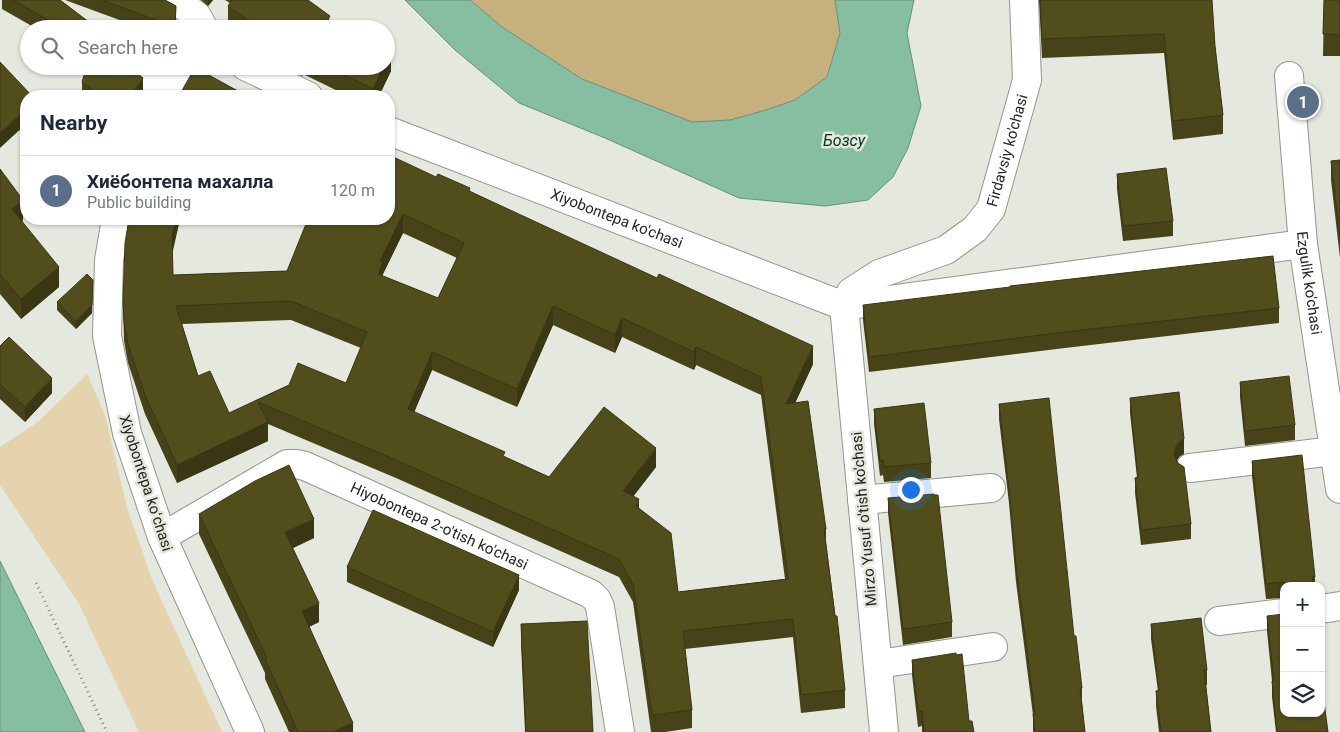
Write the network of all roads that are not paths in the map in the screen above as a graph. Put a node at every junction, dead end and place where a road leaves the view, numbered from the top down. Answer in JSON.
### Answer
{"nodes":[{"id":1,"x":172,"y":0,"type":"edge"},
{"id":2,"x":1024,"y":0,"type":"edge"},
{"id":3,"x":199,"y":20,"type":"edge"},
{"id":4,"x":144,"y":75,"type":"edge"},
{"id":5,"x":185,"y":75,"type":"edge"},
{"id":6,"x":264,"y":75,"type":"edge"},
{"id":7,"x":1289,"y":76,"type":"dead end"},
{"id":8,"x":160,"y":90,"type":"edge"},
{"id":9,"x":170,"y":90,"type":"edge"},
{"id":10,"x":295,"y":90,"type":"edge"},
{"id":11,"x":395,"y":133,"type":"edge"},
{"id":12,"x":115,"y":225,"type":"edge"},
{"id":13,"x":1303,"y":244,"type":"junction"},
{"id":14,"x":844,"y":306,"type":"junction"},
{"id":15,"x":1334,"y":451,"type":"junction"},
{"id":16,"x":1190,"y":468,"type":"dead end"},
{"id":17,"x":991,"y":488,"type":"dead end"},
{"id":18,"x":1340,"y":489,"type":"edge"},
{"id":19,"x":862,"y":500,"type":"junction"},
{"id":20,"x":162,"y":537,"type":"junction"},
{"id":21,"x":1340,"y":606,"type":"edge"},
{"id":22,"x":1325,"y":608,"type":"edge"},
{"id":23,"x":1280,"y":613,"type":"edge"},
{"id":24,"x":1219,"y":620,"type":"dead end"},
{"id":25,"x":993,"y":647,"type":"dead end"},
{"id":26,"x":878,"y":664,"type":"junction"},
{"id":27,"x":250,"y":732,"type":"edge"},
{"id":28,"x":620,"y":732,"type":"edge"},
{"id":29,"x":884,"y":732,"type":"edge"}],
"edges":[{"from":1,"to":3,"type":"street"},
{"from":2,"to":14,"type":"street","name":"Firdavsiy ko'chasi"},
{"from":4,"to":8,"type":"street"},
{"from":5,"to":9,"type":"street"},
{"from":6,"to":10,"type":"street"},
{"from":7,"to":13,"type":"street","name":"Ezgulik ko'chasi"},
{"from":11,"to":14,"type":"street","name":"Xiyobontepa ko'chasi"},
{"from":12,"to":20,"type":"street","name":"Xiyobontepa koʻchasi"},
{"from":13,"to":14,"type":"street"},
{"from":13,"to":15,"type":"street","name":"Ezgulik ko'chasi"},
{"from":14,"to":19,"type":"street","name":"Mirzo Yusuf o'tish ko'chasi"},
{"from":15,"to":16,"type":"street"},
{"from":15,"to":18,"type":"street","name":"Ezgulik ko'chasi"},
{"from":17,"to":19,"type":"street"},
{"from":19,"to":26,"type":"street","name":"Mirzo Yusuf o'tish ko'chasi"},
{"from":20,"to":27,"type":"street","name":"Xiyobontepa koʻchasi"},
{"from":20,"to":28,"type":"street","name":"Hiyobontepa 2-o'tish ko'chasi"},
{"from":21,"to":22,"type":"street"},
{"from":23,"to":24,"type":"street"},
{"from":25,"to":26,"type":"street"},
{"from":26,"to":29,"type":"street","name":"Mirzo Yusuf o'tish ko'chasi"}]}
